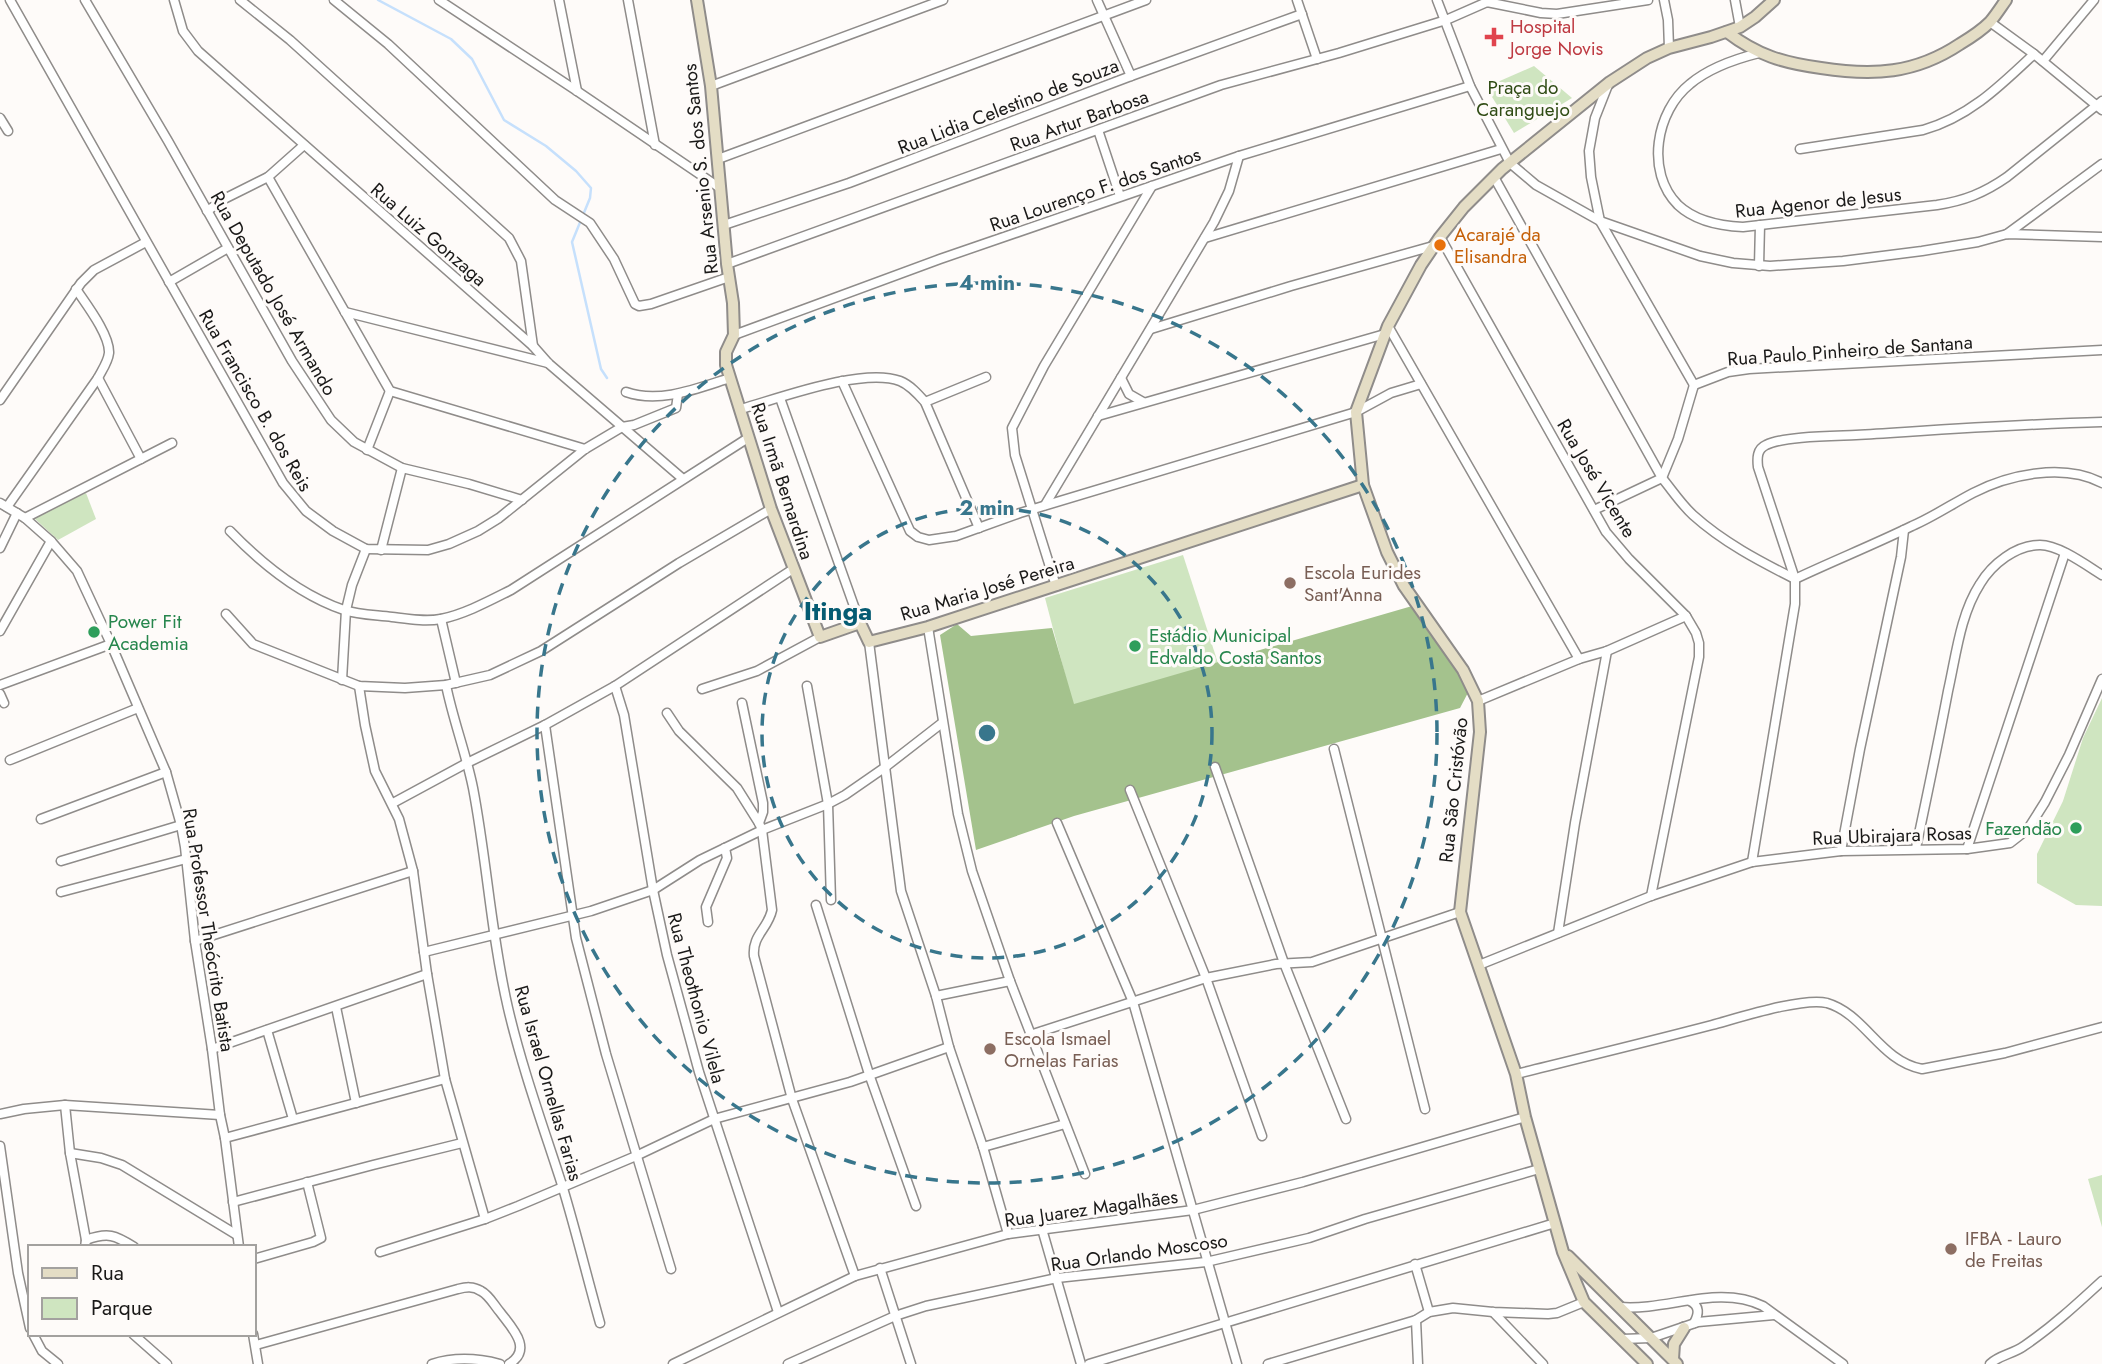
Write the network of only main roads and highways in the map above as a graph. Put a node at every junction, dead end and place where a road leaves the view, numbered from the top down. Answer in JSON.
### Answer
{"nodes":[{"id":1,"x":697,"y":0,"type":"edge"},
{"id":2,"x":1774,"y":0,"type":"edge"},
{"id":3,"x":2006,"y":0,"type":"edge"},
{"id":4,"x":1727,"y":32,"type":"junction"},
{"id":5,"x":734,"y":335,"type":"joint"},
{"id":6,"x":1363,"y":485,"type":"junction"},
{"id":7,"x":869,"y":642,"type":"joint"},
{"id":8,"x":1563,"y":1252,"type":"junction"},
{"id":9,"x":1600,"y":1288,"type":"junction"},
{"id":10,"x":1584,"y":1302,"type":"junction"},
{"id":11,"x":1689,"y":1325,"type":"road end"},
{"id":12,"x":1675,"y":1361,"type":"edge"},
{"id":13,"x":1647,"y":1364,"type":"edge"}],
"edges":[{"from":1,"to":5,"type":"main road","name":"Rua Arsenio S. dos Santos"},
{"from":2,"to":4,"type":"main road","name":"Rua São Cristóvão"},
{"from":3,"to":4,"type":"main road"},
{"from":4,"to":6,"type":"main road","name":"Rua São Cristóvão"},
{"from":5,"to":7,"type":"main road","name":"Rua Irmã Bernardina"},
{"from":6,"to":7,"type":"main road","name":"Rua Maria José Pereira"},
{"from":6,"to":8,"type":"main road","name":"Rua São Cristóvão"},
{"from":8,"to":9,"type":"main road"},
{"from":8,"to":10,"type":"main road","name":"Rua São Cristóvão"},
{"from":9,"to":10,"type":"main road"},
{"from":9,"to":12,"type":"main road"},
{"from":10,"to":13,"type":"main road","name":"Rua São Cristóvão"},
{"from":11,"to":12,"type":"main road"}]}
